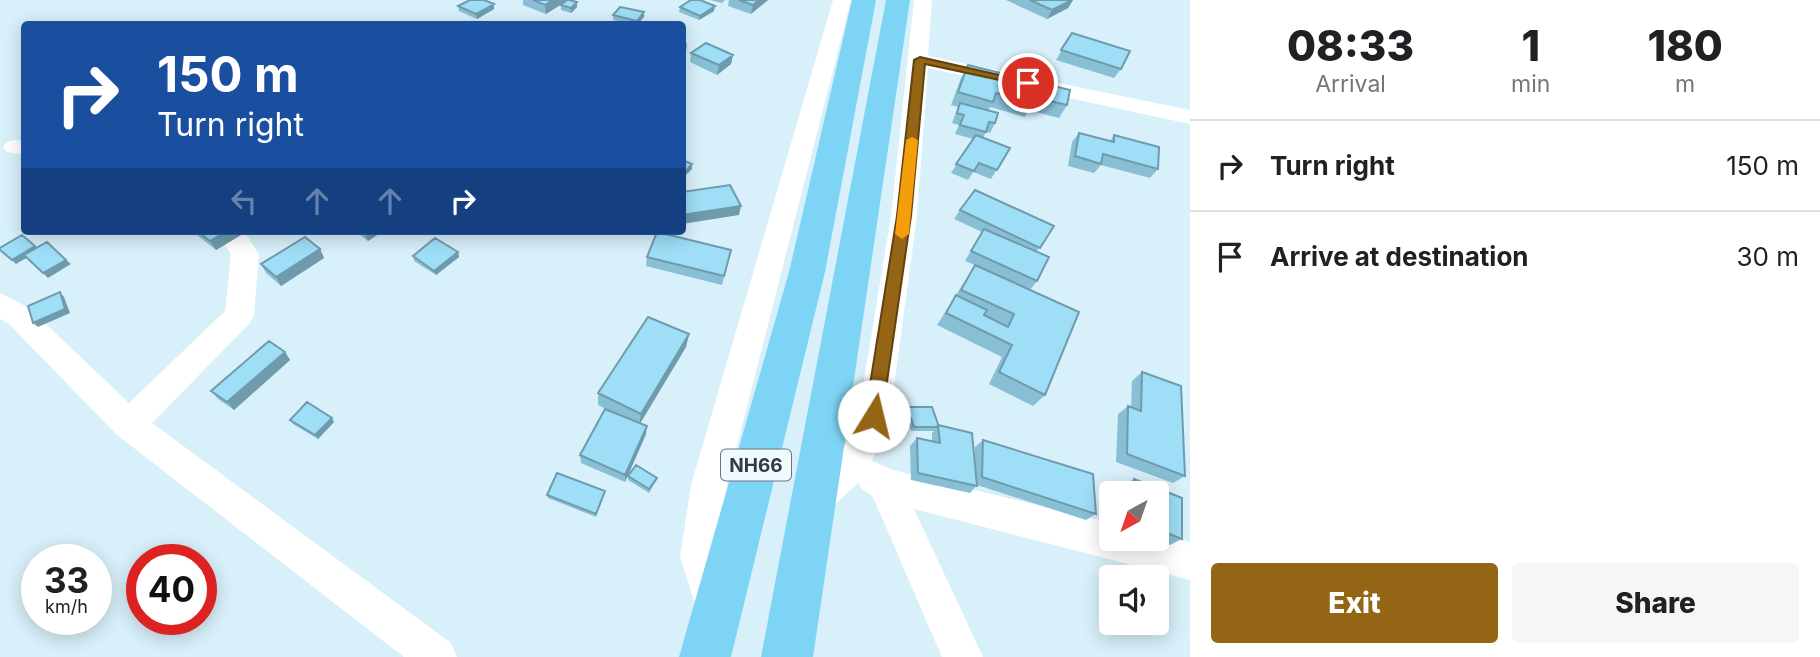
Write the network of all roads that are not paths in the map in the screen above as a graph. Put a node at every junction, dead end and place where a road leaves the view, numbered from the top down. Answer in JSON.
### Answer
{"nodes":[{"id":1,"x":842,"y":0,"type":"edge"},
{"id":2,"x":864,"y":0,"type":"edge"},
{"id":3,"x":898,"y":0,"type":"edge"},
{"id":4,"x":923,"y":0,"type":"edge"},
{"id":5,"x":920,"y":60,"type":"junction"},
{"id":6,"x":1190,"y":117,"type":"edge"},
{"id":7,"x":233,"y":235,"type":"edge"},
{"id":8,"x":6,"y":316,"type":"edge"},
{"id":9,"x":128,"y":425,"type":"junction"},
{"id":10,"x":838,"y":456,"type":"junction"},
{"id":11,"x":885,"y":485,"type":"junction"},
{"id":12,"x":1190,"y":561,"type":"edge"},
{"id":13,"x":716,"y":613,"type":"junction"},
{"id":14,"x":437,"y":657,"type":"edge"},
{"id":15,"x":705,"y":657,"type":"edge"},
{"id":16,"x":787,"y":657,"type":"edge"},
{"id":17,"x":963,"y":657,"type":"edge"}],
"edges":[{"from":1,"to":13,"type":"street"},
{"from":2,"to":13,"type":"highway","number":"NH66"},
{"from":3,"to":10,"type":"highway","number":"NH66"},
{"from":4,"to":5,"type":"street"},
{"from":5,"to":6,"type":"street"},
{"from":5,"to":10,"type":"street"},
{"from":7,"to":9,"type":"street"},
{"from":8,"to":9,"type":"street"},
{"from":9,"to":14,"type":"street"},
{"from":10,"to":11,"type":"street"},
{"from":10,"to":16,"type":"highway","number":"NH66"},
{"from":11,"to":12,"type":"street"},
{"from":11,"to":17,"type":"street"},
{"from":13,"to":15,"type":"highway","number":"NH66"}]}
